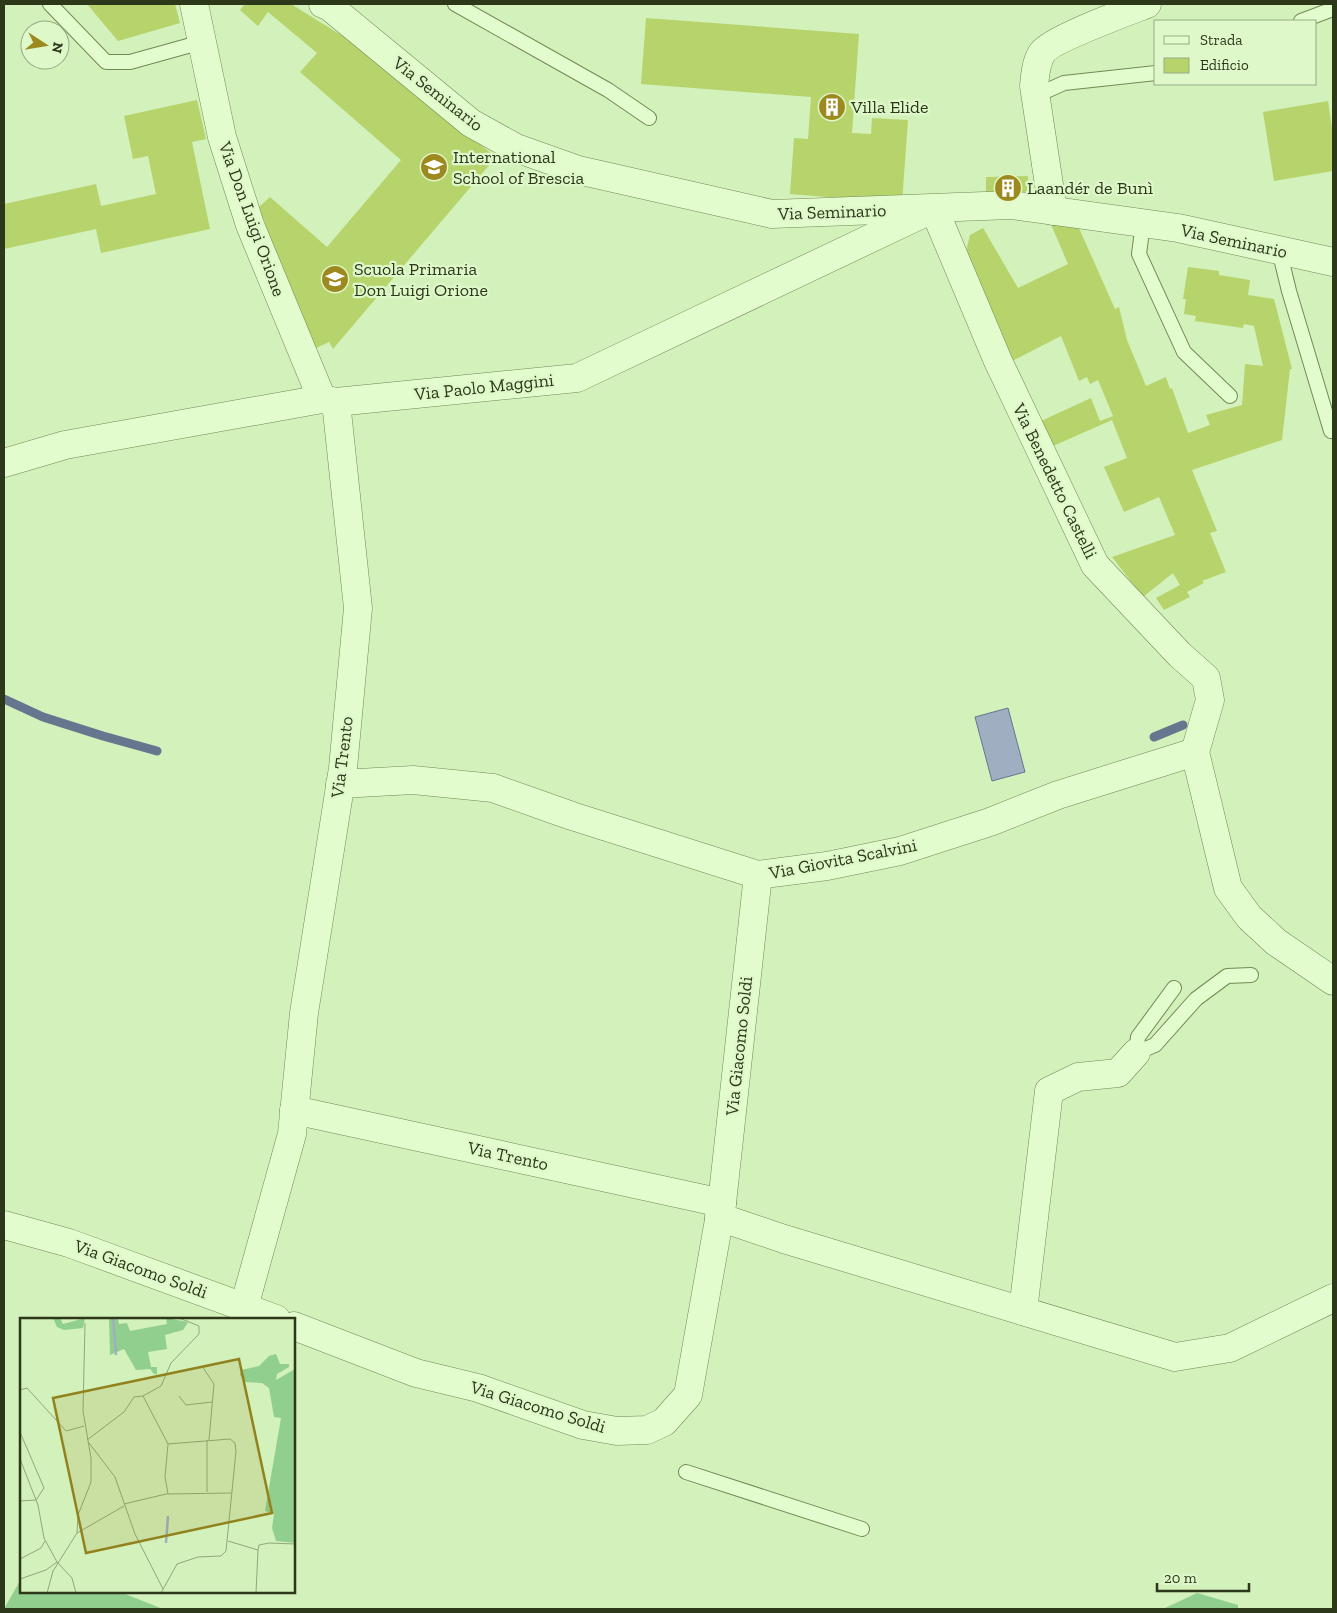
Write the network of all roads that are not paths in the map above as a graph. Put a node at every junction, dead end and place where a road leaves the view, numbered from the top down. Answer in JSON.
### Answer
{"nodes":[{"id":1,"x":50,"y":4,"type":"edge"},
{"id":2,"x":194,"y":4,"type":"edge"},
{"id":3,"x":323,"y":4,"type":"edge"},
{"id":4,"x":455,"y":4,"type":"edge"},
{"id":5,"x":1127,"y":7,"type":"edge"},
{"id":6,"x":1333,"y":9,"type":"edge"},
{"id":7,"x":1303,"y":20,"type":"edge"},
{"id":8,"x":202,"y":42,"type":"junction"},
{"id":9,"x":1154,"y":73,"type":"edge"},
{"id":10,"x":1035,"y":96,"type":"junction"},
{"id":11,"x":649,"y":118,"type":"dead end"},
{"id":12,"x":934,"y":209,"type":"junction"},
{"id":13,"x":1053,"y":211,"type":"junction"},
{"id":14,"x":1143,"y":223,"type":"junction"},
{"id":15,"x":1279,"y":250,"type":"junction"},
{"id":16,"x":1333,"y":262,"type":"edge"},
{"id":17,"x":1230,"y":396,"type":"dead end"},
{"id":18,"x":329,"y":400,"type":"junction"},
{"id":19,"x":1332,"y":431,"type":"dead end"},
{"id":20,"x":4,"y":463,"type":"edge"},
{"id":21,"x":1195,"y":752,"type":"junction"},
{"id":22,"x":340,"y":784,"type":"junction"},
{"id":23,"x":758,"y":875,"type":"junction"},
{"id":24,"x":1251,"y":975,"type":"dead end"},
{"id":25,"x":1333,"y":981,"type":"edge"},
{"id":26,"x":1174,"y":988,"type":"dead end"},
{"id":27,"x":1136,"y":1053,"type":"junction"},
{"id":28,"x":294,"y":1110,"type":"junction"},
{"id":29,"x":720,"y":1210,"type":"junction"},
{"id":30,"x":4,"y":1225,"type":"edge"},
{"id":31,"x":1333,"y":1298,"type":"edge"},
{"id":32,"x":244,"y":1307,"type":"junction"},
{"id":33,"x":1023,"y":1311,"type":"junction"},
{"id":34,"x":272,"y":1318,"type":"edge"},
{"id":35,"x":295,"y":1327,"type":"edge"},
{"id":36,"x":686,"y":1472,"type":"dead end"},
{"id":37,"x":862,"y":1529,"type":"dead end"}],
"edges":[{"from":1,"to":8,"type":"lane"},
{"from":2,"to":8,"type":"street","name":"Via Don Luigi Orione"},
{"from":3,"to":12,"type":"street","name":"Via Seminario"},
{"from":4,"to":11,"type":"lane"},
{"from":5,"to":10,"type":"street"},
{"from":6,"to":7,"type":"lane"},
{"from":8,"to":18,"type":"street","name":"Via Don Luigi Orione"},
{"from":9,"to":10,"type":"lane"},
{"from":10,"to":13,"type":"street"},
{"from":12,"to":13,"type":"street","name":"Via Seminario"},
{"from":12,"to":18,"type":"street","name":"Via Paolo Maggini"},
{"from":12,"to":21,"type":"street","name":"Via Benedetto Castelli"},
{"from":13,"to":14,"type":"street","name":"Via Seminario"},
{"from":14,"to":15,"type":"street","name":"Via Seminario"},
{"from":14,"to":17,"type":"lane"},
{"from":15,"to":16,"type":"street","name":"Via Seminario"},
{"from":15,"to":19,"type":"lane"},
{"from":18,"to":20,"type":"street","name":"Via Paolo Maggini"},
{"from":18,"to":22,"type":"street","name":"Via Trento"},
{"from":21,"to":23,"type":"street","name":"Via Giovita Scalvini"},
{"from":21,"to":25,"type":"street"},
{"from":22,"to":23,"type":"street","name":"Via Giovita Scalvini"},
{"from":22,"to":28,"type":"street","name":"Via Trento"},
{"from":23,"to":29,"type":"street","name":"Via Giacomo Soldi"},
{"from":24,"to":27,"type":"lane"},
{"from":26,"to":27,"type":"lane"},
{"from":27,"to":33,"type":"street"},
{"from":28,"to":29,"type":"street","name":"Via Trento"},
{"from":28,"to":32,"type":"street","name":"Via Trento"},
{"from":29,"to":33,"type":"street"},
{"from":29,"to":35,"type":"street","name":"Via Giacomo Soldi"},
{"from":30,"to":32,"type":"street","name":"Via Giacomo Soldi"},
{"from":31,"to":33,"type":"street"},
{"from":32,"to":34,"type":"street","name":"Via Giacomo Soldi"},
{"from":36,"to":37,"type":"lane"}]}
